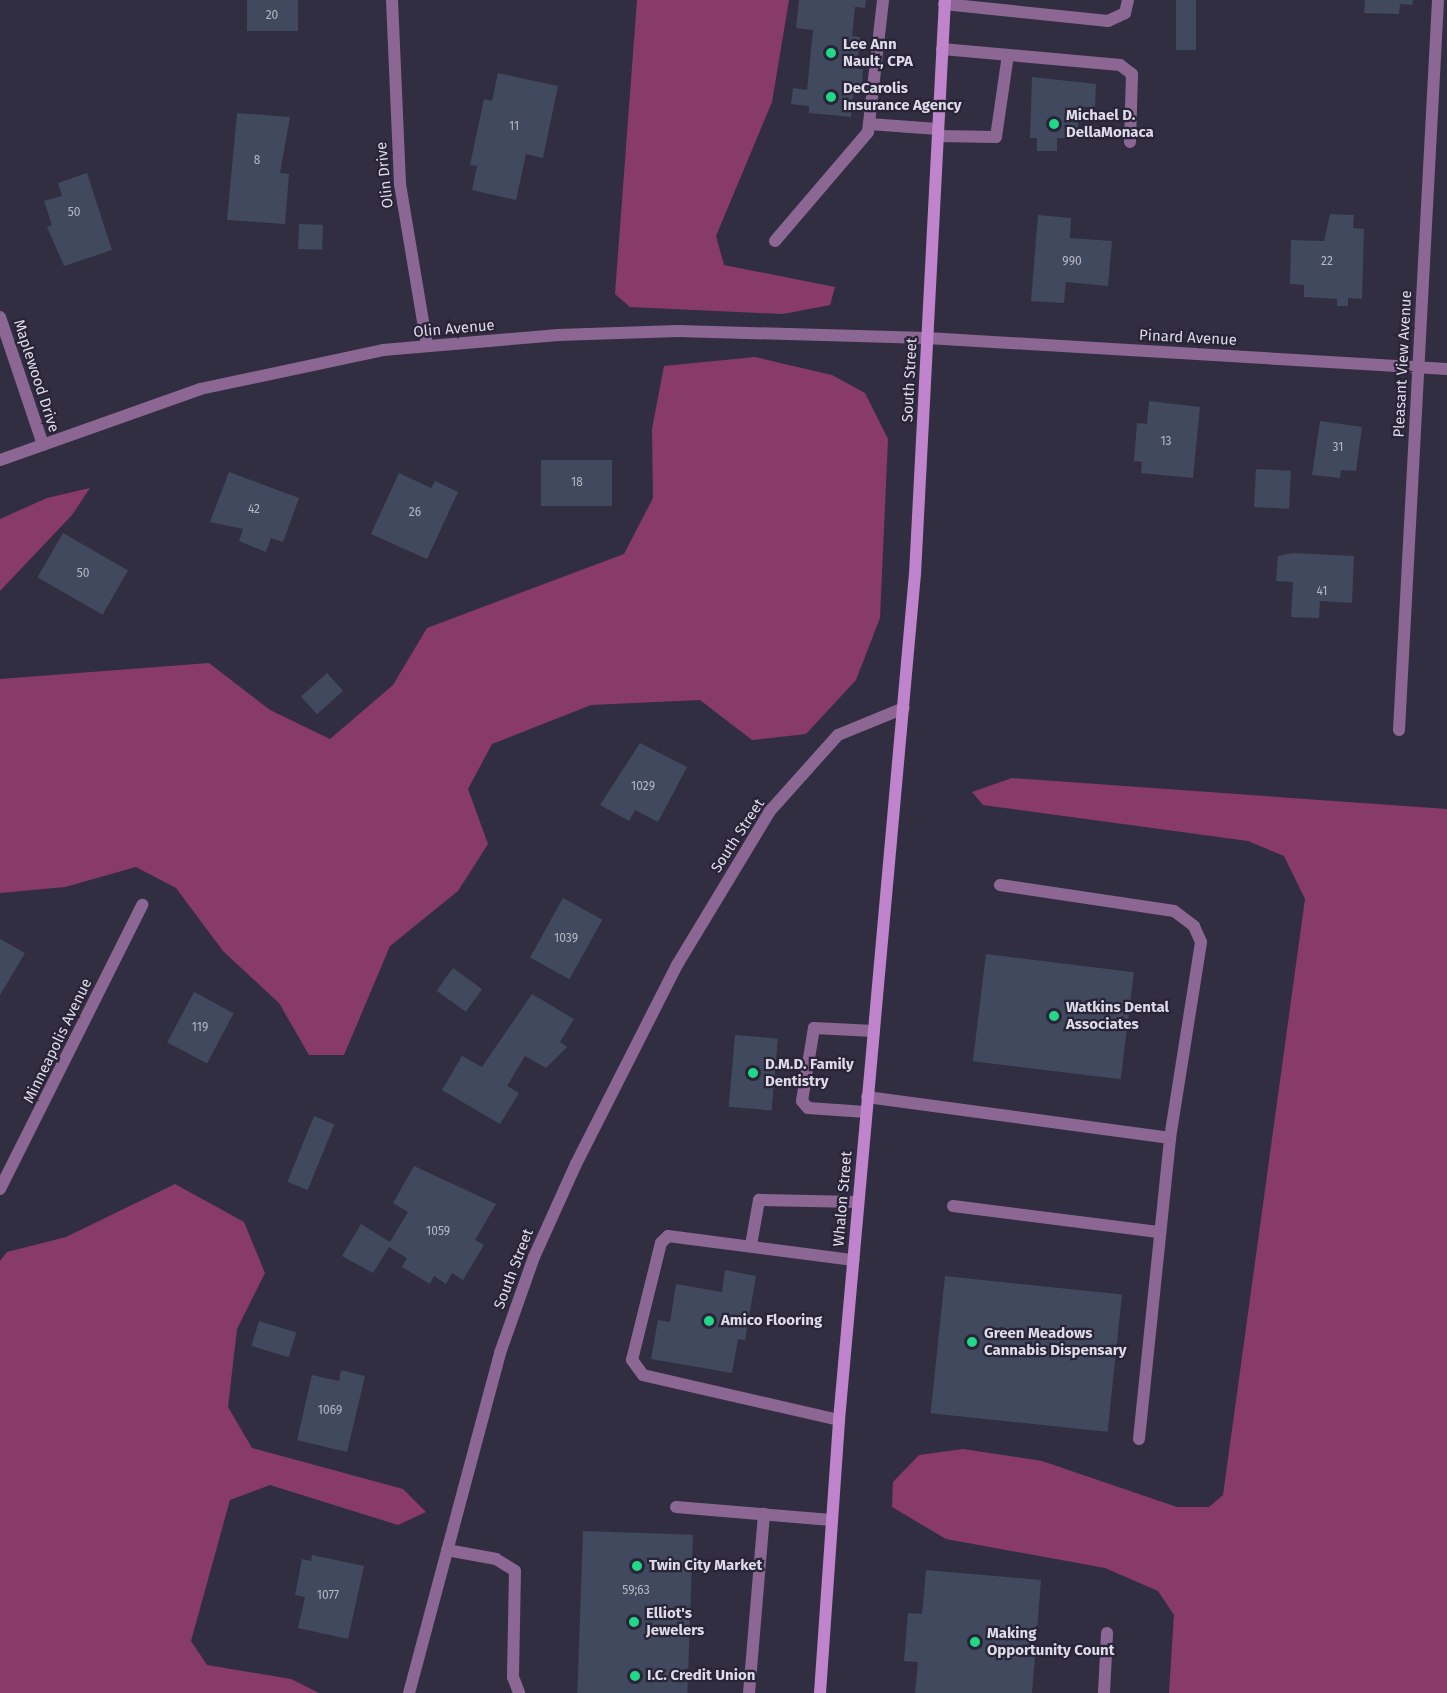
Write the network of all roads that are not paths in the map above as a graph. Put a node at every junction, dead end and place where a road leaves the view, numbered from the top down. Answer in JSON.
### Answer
{"nodes":[{"id":1,"x":392,"y":0,"type":"edge"},
{"id":2,"x":883,"y":0,"type":"edge"},
{"id":3,"x":1128,"y":0,"type":"edge"},
{"id":4,"x":1438,"y":0,"type":"edge"},
{"id":5,"x":945,"y":2,"type":"edge"},
{"id":6,"x":942,"y":49,"type":"junction"},
{"id":7,"x":1008,"y":55,"type":"junction"},
{"id":8,"x":869,"y":124,"type":"junction"},
{"id":9,"x":938,"y":133,"type":"junction"},
{"id":10,"x":1130,"y":142,"type":"dead end"},
{"id":11,"x":775,"y":242,"type":"dead end"},
{"id":12,"x":0,"y":317,"type":"edge"},
{"id":13,"x":927,"y":338,"type":"junction"},
{"id":14,"x":427,"y":345,"type":"junction"},
{"id":15,"x":1418,"y":368,"type":"junction"},
{"id":16,"x":1447,"y":369,"type":"edge"},
{"id":17,"x":43,"y":445,"type":"junction"},
{"id":18,"x":0,"y":460,"type":"edge"},
{"id":19,"x":904,"y":708,"type":"junction"},
{"id":20,"x":1399,"y":730,"type":"dead end"},
{"id":21,"x":1000,"y":885,"type":"dead end"},
{"id":22,"x":142,"y":906,"type":"dead end"},
{"id":23,"x":874,"y":1031,"type":"junction"},
{"id":24,"x":867,"y":1096,"type":"junction"},
{"id":25,"x":866,"y":1112,"type":"junction"},
{"id":26,"x":1170,"y":1138,"type":"junction"},
{"id":27,"x":0,"y":1189,"type":"edge"},
{"id":28,"x":858,"y":1202,"type":"junction"},
{"id":29,"x":953,"y":1206,"type":"dead end"},
{"id":30,"x":1160,"y":1232,"type":"junction"},
{"id":31,"x":751,"y":1245,"type":"junction"},
{"id":32,"x":853,"y":1260,"type":"junction"},
{"id":33,"x":839,"y":1420,"type":"junction"},
{"id":34,"x":1139,"y":1439,"type":"dead end"},
{"id":35,"x":676,"y":1507,"type":"dead end"},
{"id":36,"x":764,"y":1514,"type":"junction"},
{"id":37,"x":831,"y":1520,"type":"junction"},
{"id":38,"x":447,"y":1550,"type":"junction"},
{"id":39,"x":1107,"y":1633,"type":"dead end"},
{"id":40,"x":409,"y":1693,"type":"edge"},
{"id":41,"x":519,"y":1693,"type":"edge"},
{"id":42,"x":749,"y":1693,"type":"edge"},
{"id":43,"x":820,"y":1693,"type":"edge"},
{"id":44,"x":1104,"y":1693,"type":"edge"}],
"edges":[{"from":1,"to":14,"type":"street","name":"Olin Drive"},
{"from":2,"to":8,"type":"street"},
{"from":3,"to":5,"type":"street"},
{"from":4,"to":15,"type":"street","name":"Pleasant View Avenue"},
{"from":5,"to":6,"type":"main road","name":"South Street"},
{"from":6,"to":7,"type":"street"},
{"from":6,"to":9,"type":"main road","name":"South Street"},
{"from":7,"to":9,"type":"street"},
{"from":7,"to":10,"type":"street"},
{"from":8,"to":9,"type":"street"},
{"from":8,"to":11,"type":"street"},
{"from":9,"to":13,"type":"main road","name":"South Street"},
{"from":12,"to":17,"type":"street","name":"Maplewood Drive"},
{"from":13,"to":14,"type":"street","name":"Olin Avenue"},
{"from":13,"to":15,"type":"street","name":"Pinard Avenue"},
{"from":13,"to":19,"type":"main road","name":"South Street"},
{"from":14,"to":17,"type":"street","name":"Olin Avenue"},
{"from":15,"to":16,"type":"street","name":"Pinard Avenue"},
{"from":15,"to":20,"type":"street","name":"Pleasant View Avenue"},
{"from":17,"to":18,"type":"street","name":"Olin Avenue"},
{"from":19,"to":23,"type":"main road","name":"Whalon Street"},
{"from":19,"to":38,"type":"street","name":"South Street"},
{"from":21,"to":26,"type":"street"},
{"from":22,"to":27,"type":"street","name":"Minneapolis Avenue"},
{"from":23,"to":24,"type":"main road","name":"Whalon Street"},
{"from":23,"to":25,"type":"street"},
{"from":24,"to":25,"type":"main road","name":"Whalon Street"},
{"from":24,"to":26,"type":"street"},
{"from":25,"to":28,"type":"main road","name":"Whalon Street"},
{"from":26,"to":30,"type":"street"},
{"from":28,"to":31,"type":"street"},
{"from":28,"to":32,"type":"main road","name":"Whalon Street"},
{"from":29,"to":30,"type":"street"},
{"from":30,"to":34,"type":"street"},
{"from":31,"to":32,"type":"street"},
{"from":31,"to":33,"type":"street"},
{"from":32,"to":33,"type":"main road","name":"Whalon Street"},
{"from":33,"to":37,"type":"main road","name":"Whalon Street"},
{"from":35,"to":36,"type":"street"},
{"from":36,"to":37,"type":"street"},
{"from":36,"to":42,"type":"street"},
{"from":37,"to":43,"type":"main road","name":"Whalon Street"},
{"from":38,"to":40,"type":"street","name":"South Street"},
{"from":38,"to":41,"type":"street"},
{"from":39,"to":44,"type":"street"}]}
